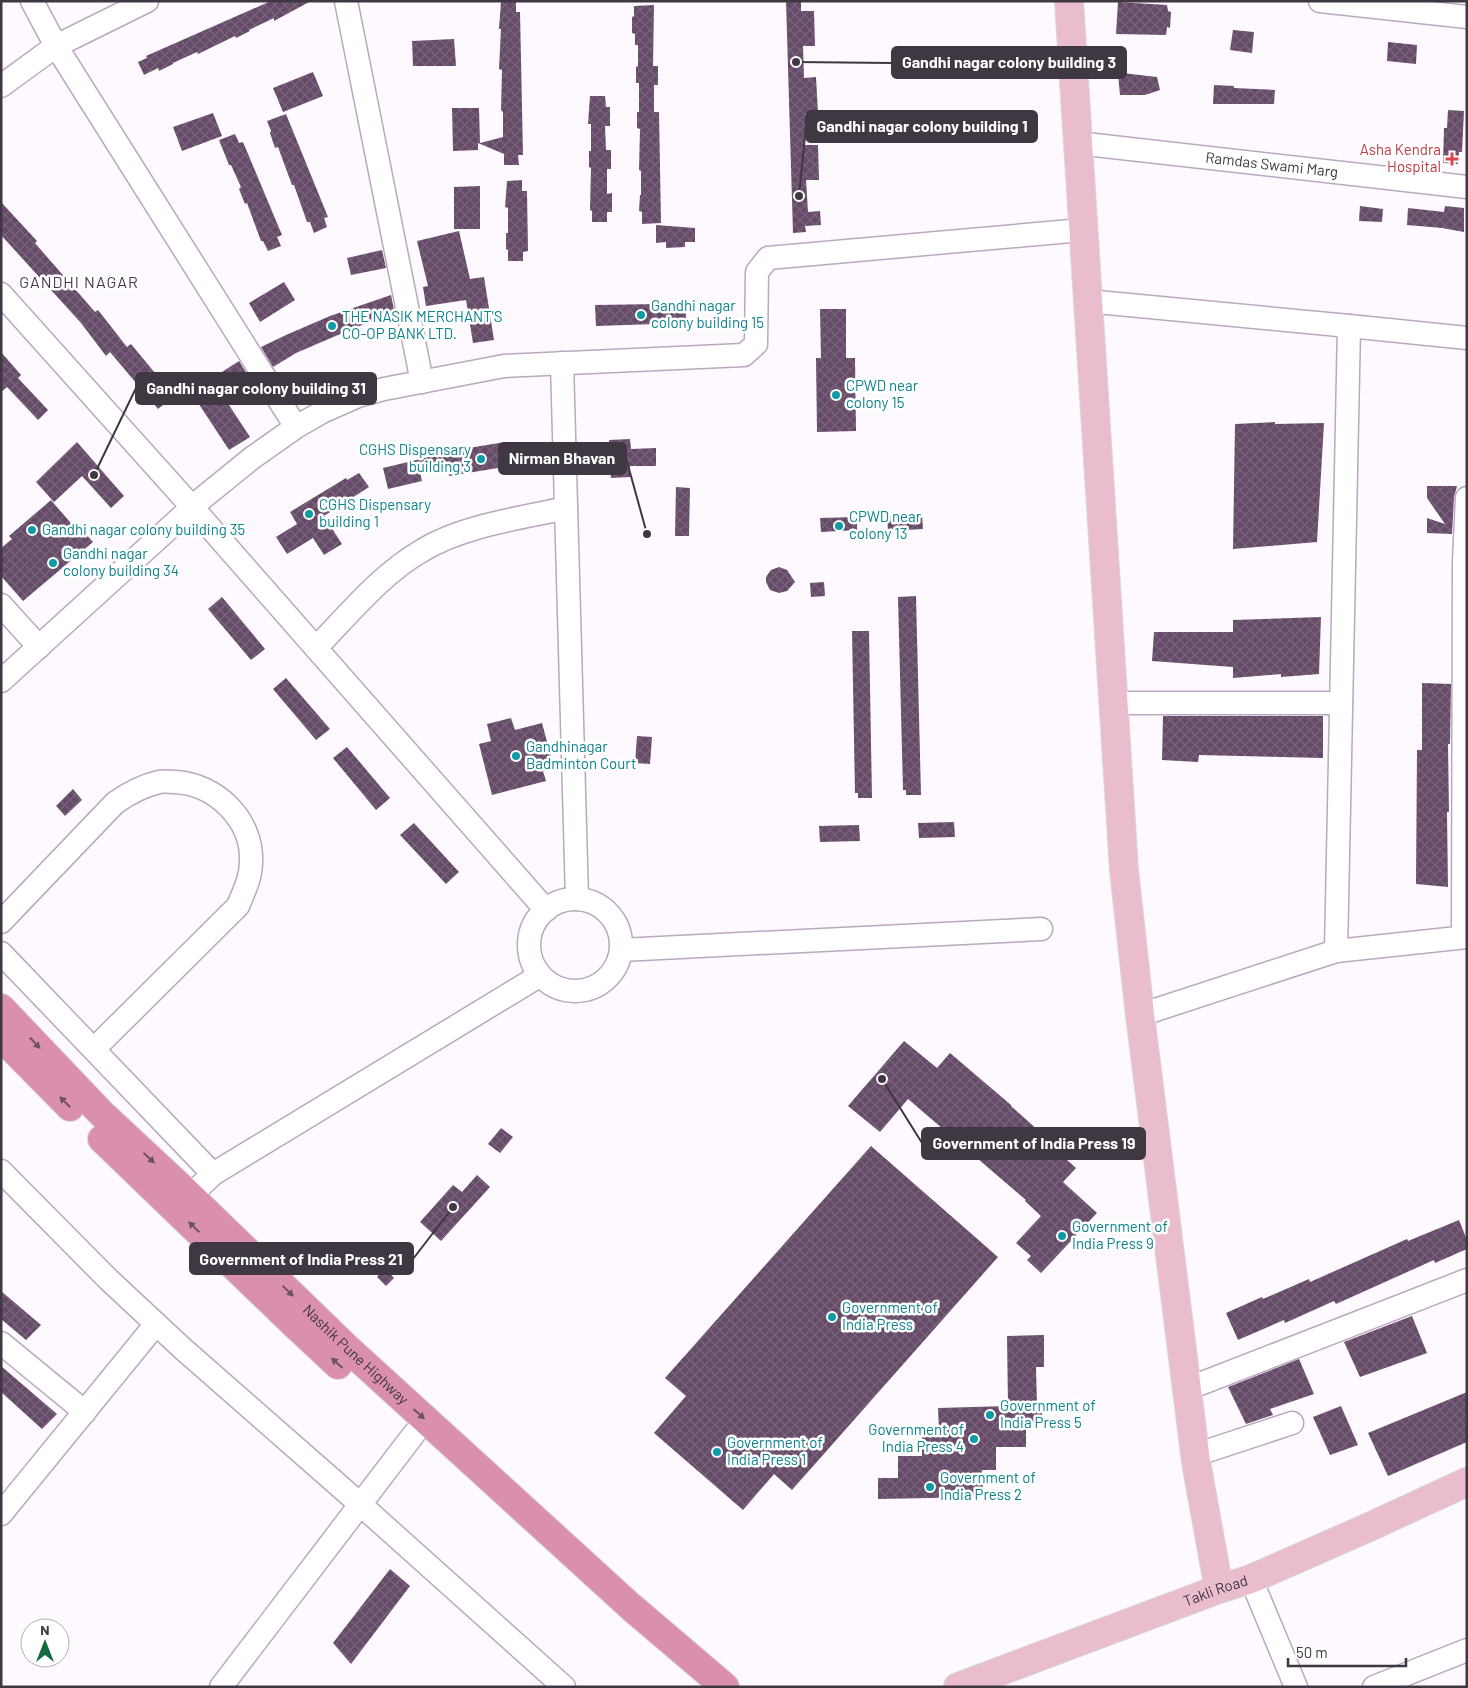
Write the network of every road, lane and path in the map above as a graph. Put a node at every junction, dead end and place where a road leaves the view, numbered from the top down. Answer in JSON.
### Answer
{"nodes":[{"id":1,"x":32,"y":1,"type":"edge"},
{"id":2,"x":147,"y":1,"type":"edge"},
{"id":3,"x":346,"y":1,"type":"edge"},
{"id":4,"x":1069,"y":1,"type":"edge"},
{"id":5,"x":1320,"y":1,"type":"edge"},
{"id":6,"x":1467,"y":17,"type":"edge"},
{"id":7,"x":56,"y":46,"type":"junction"},
{"id":8,"x":1,"y":86,"type":"edge"},
{"id":9,"x":1077,"y":143,"type":"junction"},
{"id":10,"x":1467,"y":186,"type":"edge"},
{"id":11,"x":1082,"y":230,"type":"junction"},
{"id":12,"x":1,"y":294,"type":"edge"},
{"id":13,"x":1087,"y":300,"type":"junction"},
{"id":14,"x":1349,"y":326,"type":"junction"},
{"id":15,"x":1467,"y":338,"type":"edge"},
{"id":16,"x":562,"y":363,"type":"junction"},
{"id":17,"x":422,"y":382,"type":"junction"},
{"id":18,"x":296,"y":427,"type":"junction"},
{"id":19,"x":1467,"y":498,"type":"edge"},
{"id":20,"x":192,"y":507,"type":"junction"},
{"id":21,"x":566,"y":508,"type":"junction"},
{"id":22,"x":1,"y":605,"type":"edge"},
{"id":23,"x":39,"y":647,"type":"junction"},
{"id":24,"x":316,"y":648,"type":"junction"},
{"id":25,"x":1,"y":681,"type":"edge"},
{"id":26,"x":1341,"y":702,"type":"junction"},
{"id":27,"x":1114,"y":703,"type":"junction"},
{"id":28,"x":577,"y":899,"type":"junction"},
{"id":29,"x":546,"y":910,"type":"junction"},
{"id":30,"x":1,"y":922,"type":"edge"},
{"id":31,"x":1041,"y":929,"type":"dead end"},
{"id":32,"x":1465,"y":937,"type":"edge"},
{"id":33,"x":620,"y":950,"type":"junction"},
{"id":34,"x":1336,"y":952,"type":"junction"},
{"id":35,"x":1,"y":953,"type":"edge"},
{"id":36,"x":540,"y":976,"type":"junction"},
{"id":37,"x":1,"y":1008,"type":"edge"},
{"id":38,"x":1140,"y":1015,"type":"junction"},
{"id":39,"x":1,"y":1037,"type":"edge"},
{"id":40,"x":94,"y":1049,"type":"junction"},
{"id":41,"x":1,"y":1171,"type":"edge"},
{"id":42,"x":213,"y":1174,"type":"junction"},
{"id":43,"x":190,"y":1196,"type":"junction"},
{"id":44,"x":1467,"y":1280,"type":"edge"},
{"id":45,"x":156,"y":1324,"type":"junction"},
{"id":46,"x":1,"y":1343,"type":"edge"},
{"id":47,"x":1187,"y":1390,"type":"junction"},
{"id":48,"x":85,"y":1412,"type":"junction"},
{"id":49,"x":1292,"y":1423,"type":"dead end"},
{"id":50,"x":414,"y":1434,"type":"junction"},
{"id":51,"x":1195,"y":1455,"type":"junction"},
{"id":52,"x":1467,"y":1482,"type":"edge"},
{"id":53,"x":5,"y":1501,"type":"edge"},
{"id":54,"x":360,"y":1505,"type":"junction"},
{"id":55,"x":1251,"y":1579,"type":"junction"},
{"id":56,"x":1219,"y":1589,"type":"junction"},
{"id":57,"x":1467,"y":1650,"type":"edge"},
{"id":58,"x":1379,"y":1686,"type":"edge"},
{"id":59,"x":221,"y":1687,"type":"edge"},
{"id":60,"x":564,"y":1687,"type":"edge"},
{"id":61,"x":700,"y":1687,"type":"edge"},
{"id":62,"x":725,"y":1687,"type":"edge"},
{"id":63,"x":958,"y":1687,"type":"edge"},
{"id":64,"x":1296,"y":1687,"type":"edge"}],
"edges":[{"from":1,"to":7,"type":"street"},
{"from":2,"to":7,"type":"street"},
{"from":3,"to":17,"type":"street"},
{"from":4,"to":9,"type":"main road"},
{"from":5,"to":6,"type":"street"},
{"from":7,"to":8,"type":"street"},
{"from":7,"to":18,"type":"street"},
{"from":9,"to":10,"type":"street","name":"Ramdas Swami Marg"},
{"from":9,"to":11,"type":"main road"},
{"from":11,"to":13,"type":"main road"},
{"from":11,"to":16,"type":"street"},
{"from":12,"to":20,"type":"street"},
{"from":13,"to":14,"type":"street"},
{"from":13,"to":27,"type":"main road"},
{"from":14,"to":15,"type":"street"},
{"from":14,"to":26,"type":"street"},
{"from":16,"to":17,"type":"street"},
{"from":16,"to":21,"type":"street"},
{"from":17,"to":18,"type":"street"},
{"from":18,"to":20,"type":"street"},
{"from":19,"to":32,"type":"street"},
{"from":20,"to":23,"type":"street"},
{"from":20,"to":24,"type":"street"},
{"from":21,"to":24,"type":"street"},
{"from":21,"to":28,"type":"street"},
{"from":22,"to":23,"type":"street"},
{"from":23,"to":25,"type":"street"},
{"from":24,"to":29,"type":"street"},
{"from":26,"to":27,"type":"street"},
{"from":26,"to":34,"type":"street"},
{"from":27,"to":38,"type":"main road"},
{"from":28,"to":29,"type":"street"},
{"from":28,"to":33,"type":"street"},
{"from":29,"to":36,"type":"street"},
{"from":30,"to":40,"type":"street"},
{"from":31,"to":33,"type":"street"},
{"from":32,"to":34,"type":"street"},
{"from":33,"to":36,"type":"street"},
{"from":34,"to":38,"type":"street"},
{"from":35,"to":40,"type":"street"},
{"from":36,"to":42,"type":"street"},
{"from":37,"to":43,"type":"highway","name":"Nashik Pune Highway","one_way":true},
{"from":38,"to":47,"type":"main road"},
{"from":50,"to":39,"type":"highway","name":"Nashik Pune Highway","one_way":true},
{"from":40,"to":42,"type":"street"},
{"from":41,"to":45,"type":"street"},
{"from":42,"to":43,"type":"street"},
{"from":43,"to":62,"type":"highway","name":"Nashik Pune Highway","one_way":true},
{"from":44,"to":47,"type":"street"},
{"from":45,"to":48,"type":"street"},
{"from":45,"to":54,"type":"street"},
{"from":46,"to":48,"type":"street"},
{"from":47,"to":51,"type":"main road"},
{"from":48,"to":53,"type":"street"},
{"from":49,"to":51,"type":"street"},
{"from":50,"to":54,"type":"street"},
{"from":50,"to":61,"type":"highway","name":"Nashik Pune Highway"},
{"from":51,"to":56,"type":"main road"},
{"from":52,"to":55,"type":"main road","name":"Takli Road"},
{"from":54,"to":59,"type":"street"},
{"from":54,"to":60,"type":"street"},
{"from":55,"to":56,"type":"main road","name":"Takli Road"},
{"from":55,"to":64,"type":"street"},
{"from":56,"to":63,"type":"main road","name":"Takli Road"},
{"from":57,"to":58,"type":"street"}]}
